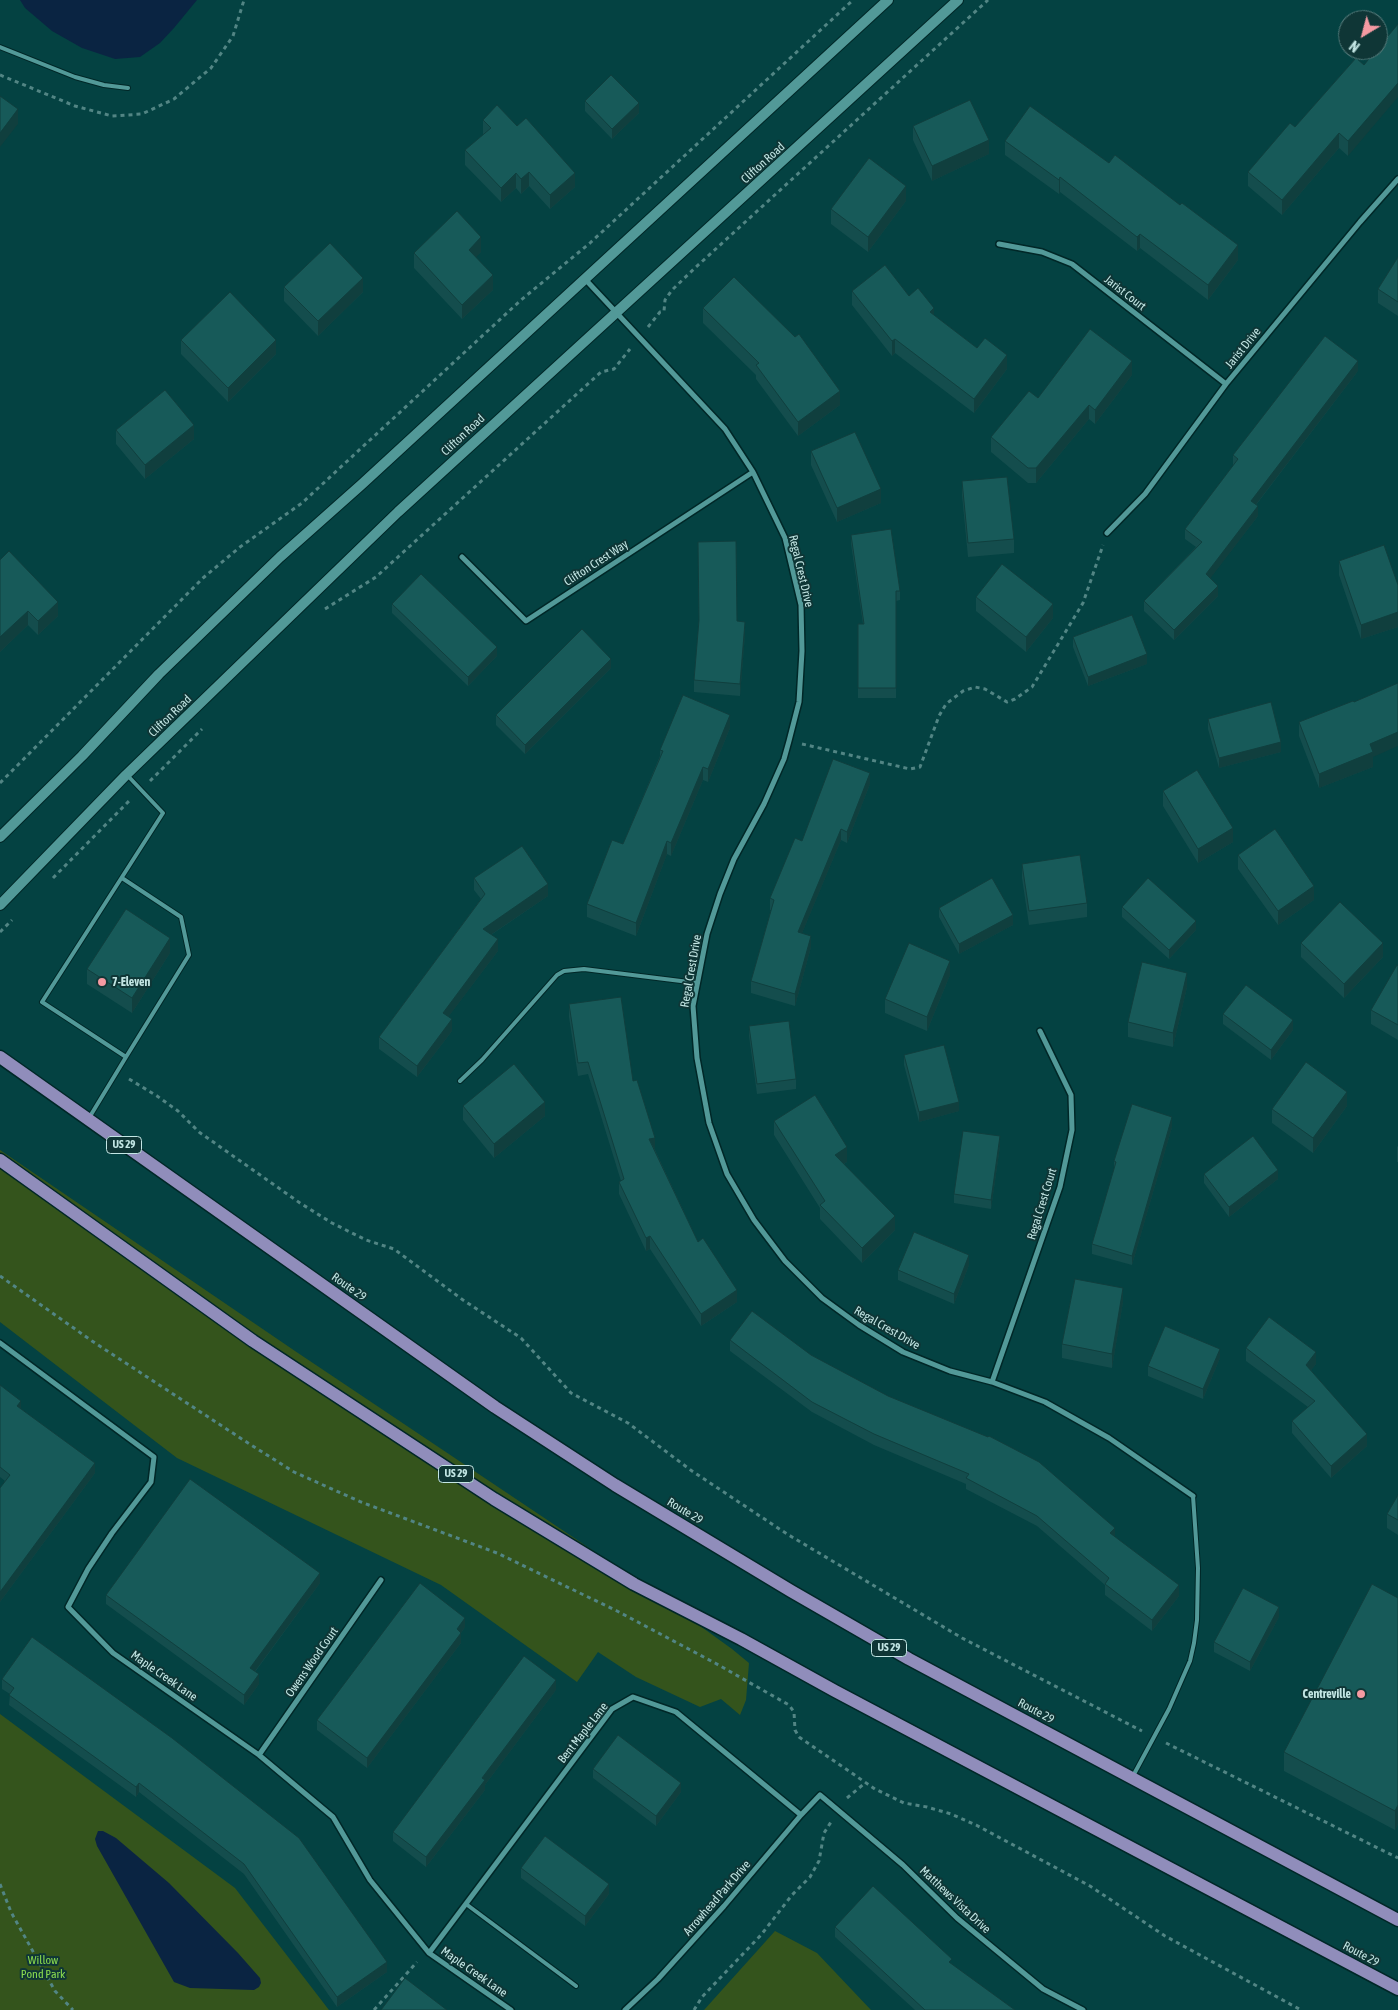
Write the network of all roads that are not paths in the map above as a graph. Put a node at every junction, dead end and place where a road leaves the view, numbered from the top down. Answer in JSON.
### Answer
{"nodes":[{"id":1,"x":888,"y":0,"type":"edge"},
{"id":2,"x":958,"y":0,"type":"edge"},
{"id":3,"x":0,"y":47,"type":"edge"},
{"id":4,"x":128,"y":88,"type":"dead end"},
{"id":5,"x":1398,"y":179,"type":"edge"},
{"id":6,"x":999,"y":244,"type":"dead end"},
{"id":7,"x":584,"y":278,"type":"junction"},
{"id":8,"x":616,"y":312,"type":"junction"},
{"id":9,"x":1226,"y":384,"type":"junction"},
{"id":10,"x":753,"y":472,"type":"junction"},
{"id":11,"x":1107,"y":533,"type":"road end"},
{"id":12,"x":462,"y":557,"type":"dead end"},
{"id":13,"x":126,"y":775,"type":"junction"},
{"id":14,"x":0,"y":837,"type":"edge"},
{"id":15,"x":122,"y":878,"type":"junction"},
{"id":16,"x":0,"y":905,"type":"edge"},
{"id":17,"x":697,"y":983,"type":"junction"},
{"id":18,"x":1040,"y":1031,"type":"dead end"},
{"id":19,"x":0,"y":1057,"type":"edge"},
{"id":20,"x":126,"y":1057,"type":"junction"},
{"id":21,"x":460,"y":1081,"type":"dead end"},
{"id":22,"x":88,"y":1120,"type":"junction"},
{"id":23,"x":0,"y":1160,"type":"edge"},
{"id":24,"x":0,"y":1343,"type":"edge"},
{"id":25,"x":992,"y":1382,"type":"junction"},
{"id":26,"x":1193,"y":1496,"type":"joint"},
{"id":27,"x":381,"y":1580,"type":"dead end"},
{"id":28,"x":259,"y":1755,"type":"junction"},
{"id":29,"x":1132,"y":1778,"type":"junction"},
{"id":30,"x":820,"y":1795,"type":"joint"},
{"id":31,"x":801,"y":1815,"type":"junction"},
{"id":32,"x":466,"y":1904,"type":"junction"},
{"id":33,"x":1398,"y":1920,"type":"edge"},
{"id":34,"x":428,"y":1952,"type":"junction"},
{"id":35,"x":576,"y":1986,"type":"dead end"},
{"id":36,"x":1398,"y":1989,"type":"edge"},
{"id":37,"x":511,"y":2010,"type":"edge"},
{"id":38,"x":625,"y":2010,"type":"edge"},
{"id":39,"x":1083,"y":2010,"type":"edge"}],
"edges":[{"from":1,"to":7,"type":"main road"},
{"from":2,"to":8,"type":"main road","name":"Clifton Road"},
{"from":3,"to":4,"type":"lane"},
{"from":5,"to":9,"type":"street","name":"Jarist Drive"},
{"from":6,"to":9,"type":"street","name":"Jarist Court"},
{"from":7,"to":8,"type":"street","name":"Regal Crest Drive"},
{"from":7,"to":14,"type":"main road"},
{"from":8,"to":10,"type":"street","name":"Regal Crest Drive"},
{"from":8,"to":13,"type":"main road","name":"Clifton Road"},
{"from":9,"to":11,"type":"street","name":"Jarist Drive"},
{"from":10,"to":12,"type":"street","name":"Clifton Crest Way"},
{"from":10,"to":17,"type":"street","name":"Regal Crest Drive"},
{"from":13,"to":15,"type":"lane"},
{"from":13,"to":16,"type":"main road","name":"Clifton Road"},
{"from":15,"to":20,"type":"lane"},
{"from":15,"to":20,"type":"lane"},
{"from":17,"to":21,"type":"lane"},
{"from":17,"to":25,"type":"street","name":"Regal Crest Drive"},
{"from":18,"to":25,"type":"street","name":"Regal Crest Court"},
{"from":19,"to":22,"type":"main road","name":"Route 29","number":"US 29"},
{"from":20,"to":22,"type":"lane"},
{"from":22,"to":29,"type":"main road","name":"Route 29","number":"US 29"},
{"from":23,"to":36,"type":"main road","name":"Route 29","number":"US 29"},
{"from":24,"to":28,"type":"street","name":"Maple Creek Lane"},
{"from":25,"to":26,"type":"street","name":"Regal Crest Drive"},
{"from":26,"to":29,"type":"lane"},
{"from":27,"to":28,"type":"street","name":"Owens Wood Court"},
{"from":28,"to":34,"type":"street","name":"Maple Creek Lane"},
{"from":29,"to":33,"type":"main road","name":"Route 29","number":"US 29"},
{"from":30,"to":31,"type":"street","name":"Arrowhead Park Drive"},
{"from":30,"to":39,"type":"street","name":"Matthews Vista Drive"},
{"from":31,"to":32,"type":"street","name":"Bent Maple Lane"},
{"from":31,"to":38,"type":"street","name":"Arrowhead Park Drive"},
{"from":32,"to":34,"type":"street","name":"Bent Maple Lane"},
{"from":32,"to":35,"type":"lane"},
{"from":34,"to":37,"type":"street","name":"Maple Creek Lane"}]}
